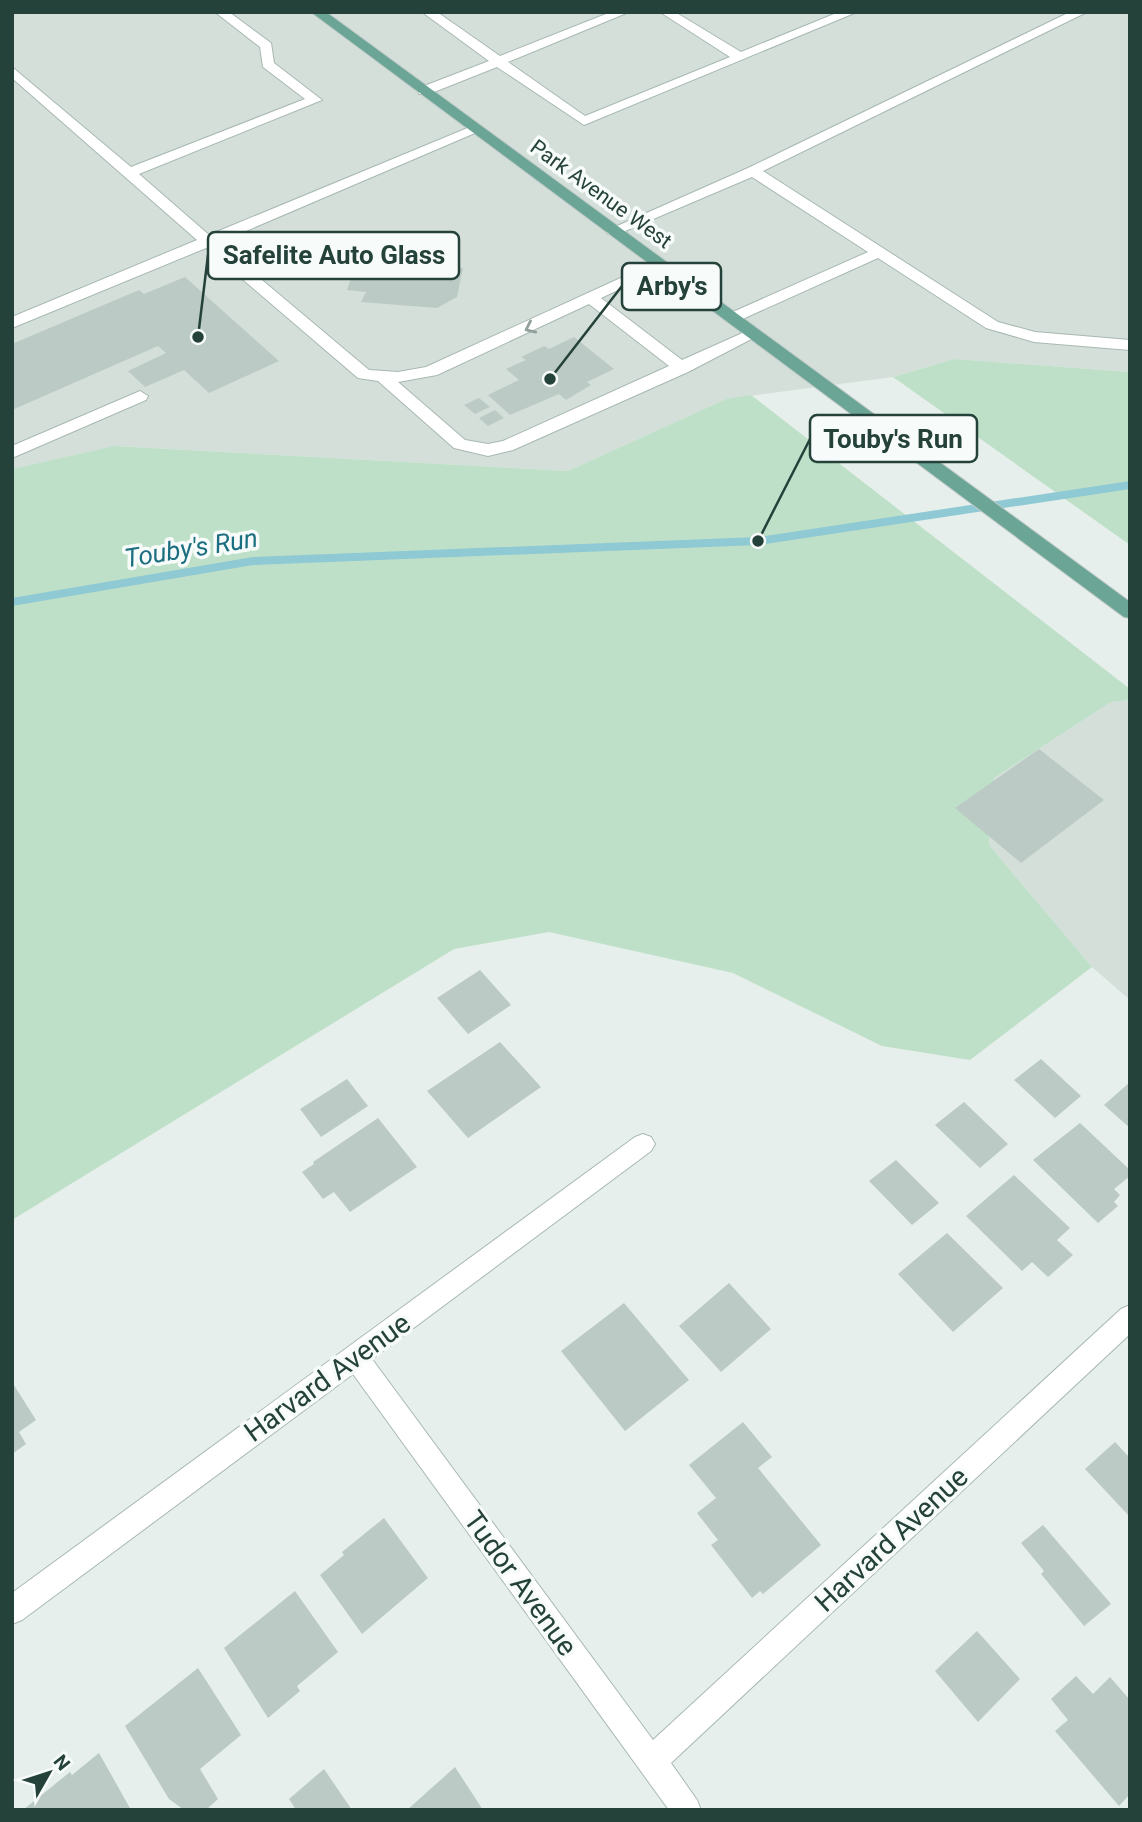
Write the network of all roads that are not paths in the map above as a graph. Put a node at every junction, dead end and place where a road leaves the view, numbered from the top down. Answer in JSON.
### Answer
{"nodes":[{"id":1,"x":221,"y":12,"type":"edge"},
{"id":2,"x":317,"y":12,"type":"edge"},
{"id":3,"x":429,"y":12,"type":"edge"},
{"id":4,"x":623,"y":12,"type":"edge"},
{"id":5,"x":666,"y":12,"type":"edge"},
{"id":6,"x":851,"y":12,"type":"edge"},
{"id":7,"x":1081,"y":12,"type":"edge"},
{"id":8,"x":739,"y":57,"type":"junction"},
{"id":9,"x":499,"y":61,"type":"junction"},
{"id":10,"x":12,"y":71,"type":"edge"},
{"id":11,"x":424,"y":91,"type":"junction"},
{"id":12,"x":475,"y":130,"type":"junction"},
{"id":13,"x":753,"y":171,"type":"junction"},
{"id":14,"x":129,"y":173,"type":"junction"},
{"id":15,"x":613,"y":231,"type":"junction"},
{"id":16,"x":207,"y":242,"type":"junction"},
{"id":17,"x":879,"y":252,"type":"junction"},
{"id":18,"x":660,"y":265,"type":"junction"},
{"id":19,"x":591,"y":298,"type":"junction"},
{"id":20,"x":732,"y":318,"type":"junction"},
{"id":21,"x":12,"y":323,"type":"edge"},
{"id":22,"x":753,"y":334,"type":"junction"},
{"id":23,"x":1130,"y":345,"type":"edge"},
{"id":24,"x":682,"y":368,"type":"junction"},
{"id":25,"x":384,"y":378,"type":"junction"},
{"id":26,"x":140,"y":396,"type":"dead end"},
{"id":27,"x":12,"y":453,"type":"edge"},
{"id":28,"x":1130,"y":612,"type":"edge"},
{"id":29,"x":643,"y":1144,"type":"dead end"},
{"id":30,"x":1130,"y":1317,"type":"edge"},
{"id":31,"x":355,"y":1356,"type":"junction"},
{"id":32,"x":12,"y":1610,"type":"edge"},
{"id":33,"x":652,"y":1760,"type":"junction"},
{"id":34,"x":687,"y":1810,"type":"edge"}],
"edges":[{"from":1,"to":14,"type":"street"},
{"from":2,"to":11,"type":"main road","name":"Park Avenue West"},
{"from":3,"to":9,"type":"street"},
{"from":4,"to":9,"type":"street"},
{"from":5,"to":8,"type":"street"},
{"from":6,"to":8,"type":"street"},
{"from":7,"to":13,"type":"street"},
{"from":8,"to":9,"type":"street"},
{"from":9,"to":11,"type":"street"},
{"from":10,"to":14,"type":"street"},
{"from":11,"to":12,"type":"main road","name":"Park Avenue West"},
{"from":12,"to":15,"type":"main road","name":"Park Avenue West"},
{"from":12,"to":16,"type":"street"},
{"from":13,"to":15,"type":"street"},
{"from":13,"to":17,"type":"street"},
{"from":14,"to":16,"type":"street"},
{"from":15,"to":18,"type":"main road","name":"Park Avenue West"},
{"from":16,"to":21,"type":"street"},
{"from":16,"to":25,"type":"street"},
{"from":17,"to":20,"type":"street"},
{"from":17,"to":23,"type":"street"},
{"from":18,"to":19,"type":"street"},
{"from":18,"to":20,"type":"main road","name":"Park Avenue West"},
{"from":19,"to":24,"type":"street"},
{"from":19,"to":25,"type":"street","one_way":true},
{"from":20,"to":22,"type":"main road","name":"Park Avenue West"},
{"from":22,"to":24,"type":"street"},
{"from":22,"to":28,"type":"main road","name":"Park Avenue West"},
{"from":24,"to":25,"type":"street"},
{"from":26,"to":27,"type":"street"},
{"from":29,"to":31,"type":"street","name":"Harvard Avenue"},
{"from":30,"to":33,"type":"street","name":"Harvard Avenue"},
{"from":31,"to":32,"type":"street","name":"Harvard Avenue"},
{"from":31,"to":33,"type":"street","name":"Tudor Avenue"},
{"from":33,"to":34,"type":"street","name":"Tudor Avenue"}]}
